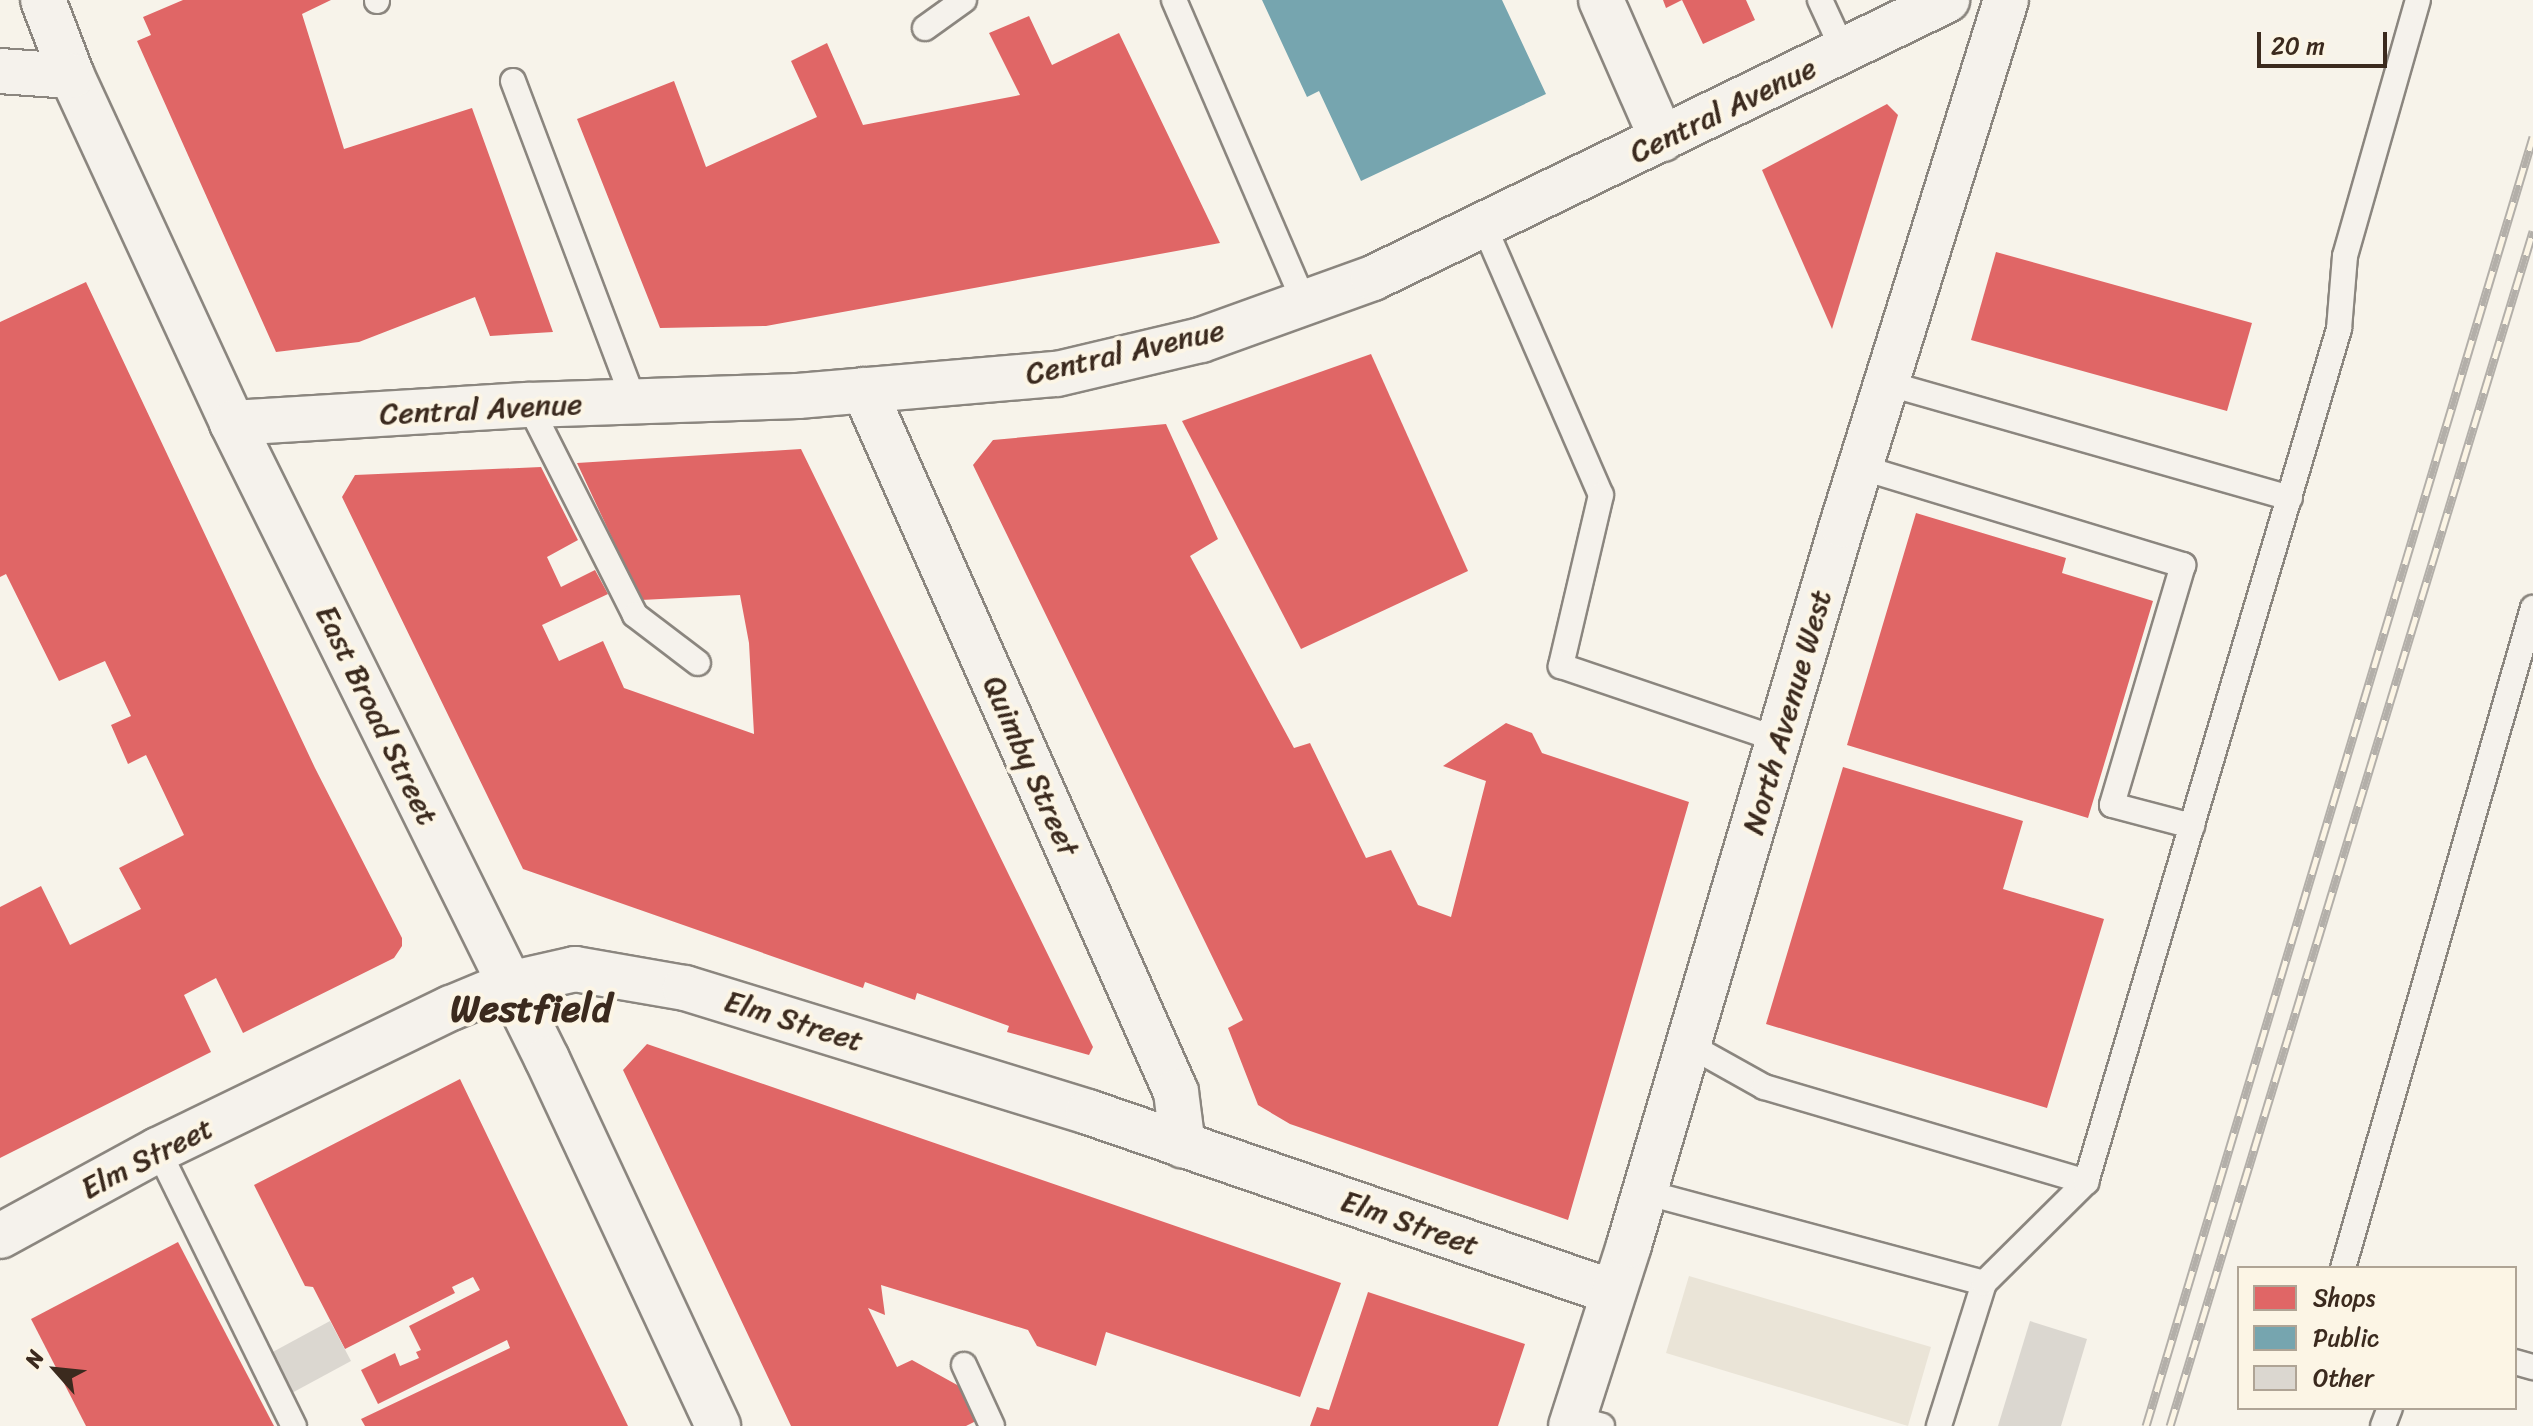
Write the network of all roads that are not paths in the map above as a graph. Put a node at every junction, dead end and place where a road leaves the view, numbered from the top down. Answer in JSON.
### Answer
{"nodes":[{"id":1,"x":43,"y":0,"type":"edge"},
{"id":2,"x":964,"y":0,"type":"edge"},
{"id":3,"x":1174,"y":0,"type":"edge"},
{"id":4,"x":1601,"y":0,"type":"edge"},
{"id":5,"x":1820,"y":0,"type":"edge"},
{"id":6,"x":1947,"y":0,"type":"edge"},
{"id":7,"x":2006,"y":0,"type":"edge"},
{"id":8,"x":2418,"y":0,"type":"edge"},
{"id":9,"x":925,"y":28,"type":"dead end"},
{"id":10,"x":1844,"y":52,"type":"junction"},
{"id":11,"x":0,"y":71,"type":"edge"},
{"id":12,"x":72,"y":76,"type":"junction"},
{"id":13,"x":513,"y":81,"type":"dead end"},
{"id":14,"x":1662,"y":139,"type":"junction"},
{"id":15,"x":1484,"y":226,"type":"junction"},
{"id":16,"x":1305,"y":304,"type":"junction"},
{"id":17,"x":1886,"y":383,"type":"junction"},
{"id":18,"x":864,"y":390,"type":"junction"},
{"id":19,"x":634,"y":402,"type":"junction"},
{"id":20,"x":529,"y":405,"type":"junction"},
{"id":21,"x":232,"y":423,"type":"junction"},
{"id":22,"x":1860,"y":467,"type":"junction"},
{"id":23,"x":2290,"y":498,"type":"junction"},
{"id":24,"x":2533,"y":611,"type":"edge"},
{"id":25,"x":698,"y":663,"type":"dead end"},
{"id":26,"x":1779,"y":740,"type":"junction"},
{"id":27,"x":2192,"y":826,"type":"junction"},
{"id":28,"x":509,"y":984,"type":"junction"},
{"id":29,"x":1689,"y":1045,"type":"junction"},
{"id":30,"x":1183,"y":1146,"type":"junction"},
{"id":31,"x":158,"y":1150,"type":"junction"},
{"id":32,"x":2086,"y":1182,"type":"junction"},
{"id":33,"x":1644,"y":1192,"type":"junction"},
{"id":34,"x":0,"y":1236,"type":"edge"},
{"id":35,"x":2344,"y":1266,"type":"edge"},
{"id":36,"x":1984,"y":1283,"type":"junction"},
{"id":37,"x":1612,"y":1292,"type":"junction"},
{"id":38,"x":964,"y":1365,"type":"dead end"},
{"id":39,"x":1582,"y":1423,"type":"edge"},
{"id":40,"x":294,"y":1426,"type":"edge"},
{"id":41,"x":718,"y":1426,"type":"edge"},
{"id":42,"x":992,"y":1426,"type":"edge"},
{"id":43,"x":1939,"y":1426,"type":"edge"}],
"edges":[{"from":1,"to":12,"type":"street","name":"East Broad Street"},
{"from":2,"to":9,"type":"lane"},
{"from":3,"to":16,"type":"lane"},
{"from":4,"to":14,"type":"street"},
{"from":5,"to":10,"type":"lane"},
{"from":6,"to":10,"type":"street","name":"Central Avenue"},
{"from":7,"to":17,"type":"street","name":"North Avenue West"},
{"from":8,"to":23,"type":"lane"},
{"from":10,"to":14,"type":"street","name":"Central Avenue"},
{"from":11,"to":12,"type":"street"},
{"from":12,"to":21,"type":"street","name":"East Broad Street"},
{"from":13,"to":19,"type":"lane"},
{"from":14,"to":15,"type":"street","name":"Central Avenue"},
{"from":15,"to":16,"type":"street","name":"Central Avenue"},
{"from":15,"to":26,"type":"lane"},
{"from":16,"to":18,"type":"street","name":"Central Avenue"},
{"from":17,"to":22,"type":"street","name":"North Avenue West"},
{"from":17,"to":23,"type":"lane"},
{"from":18,"to":19,"type":"street","name":"Central Avenue"},
{"from":18,"to":30,"type":"street","name":"Quimby Street"},
{"from":19,"to":20,"type":"street","name":"Central Avenue"},
{"from":20,"to":21,"type":"street","name":"Central Avenue"},
{"from":20,"to":25,"type":"lane"},
{"from":21,"to":28,"type":"street","name":"East Broad Street"},
{"from":22,"to":26,"type":"street","name":"North Avenue West"},
{"from":22,"to":27,"type":"lane"},
{"from":23,"to":27,"type":"lane"},
{"from":24,"to":35,"type":"lane"},
{"from":26,"to":29,"type":"street","name":"North Avenue West"},
{"from":27,"to":32,"type":"lane"},
{"from":28,"to":30,"type":"street","name":"Elm Street"},
{"from":28,"to":31,"type":"street","name":"Elm Street"},
{"from":28,"to":41,"type":"street","name":"East Broad Street"},
{"from":29,"to":32,"type":"lane"},
{"from":29,"to":33,"type":"street","name":"North Avenue West"},
{"from":30,"to":37,"type":"street","name":"Elm Street"},
{"from":31,"to":34,"type":"street","name":"Elm Street"},
{"from":31,"to":40,"type":"lane"},
{"from":32,"to":36,"type":"lane"},
{"from":33,"to":36,"type":"lane"},
{"from":33,"to":37,"type":"street","name":"North Avenue West"},
{"from":36,"to":43,"type":"lane"},
{"from":37,"to":39,"type":"street","name":"North Avenue West"},
{"from":38,"to":42,"type":"lane"}]}
